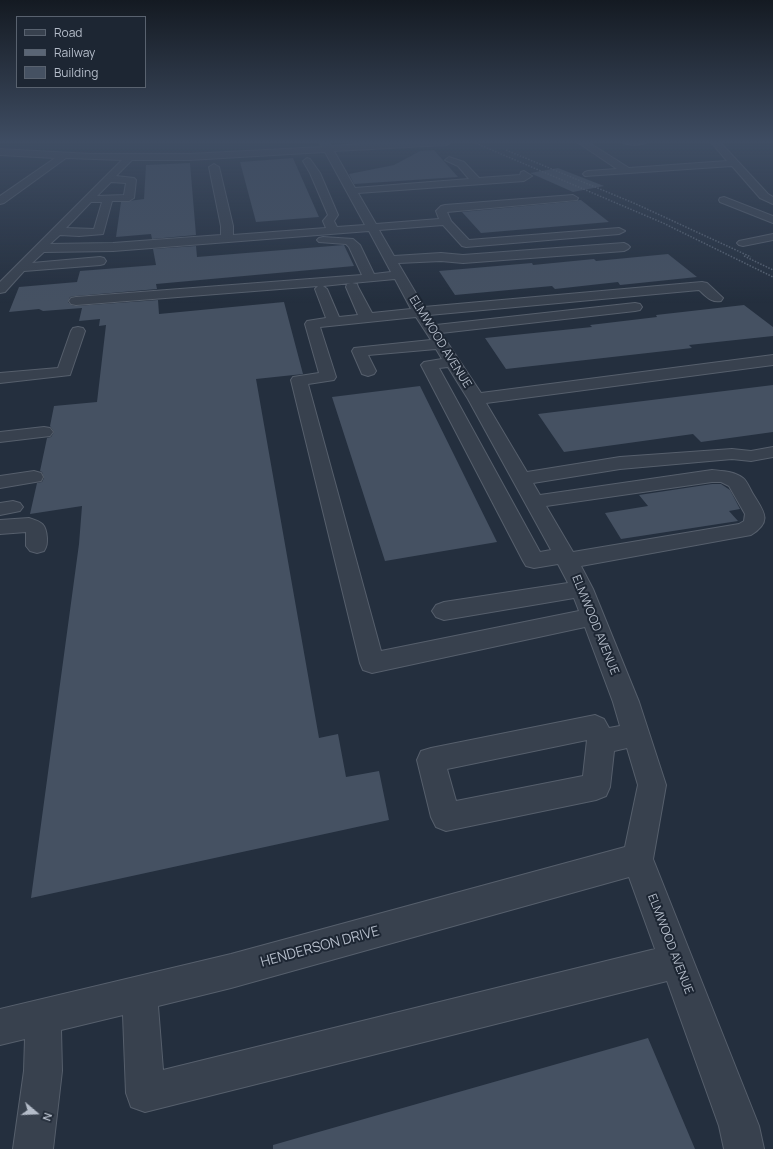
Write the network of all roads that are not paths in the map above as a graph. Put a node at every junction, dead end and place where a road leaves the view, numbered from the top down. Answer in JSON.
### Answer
{"nodes":[{"id":1,"x":90,"y":196,"type":"edge"},
{"id":2,"x":129,"y":196,"type":"edge"},
{"id":3,"x":222,"y":196,"type":"edge"},
{"id":4,"x":325,"y":196,"type":"edge"},
{"id":5,"x":354,"y":196,"type":"edge"},
{"id":6,"x":573,"y":198,"type":"dead end"},
{"id":7,"x":87,"y":199,"type":"junction"},
{"id":8,"x":108,"y":199,"type":"junction"},
{"id":9,"x":769,"y":199,"type":"edge"},
{"id":10,"x":314,"y":220,"type":"dead end"},
{"id":11,"x":773,"y":220,"type":"edge"},
{"id":12,"x":446,"y":222,"type":"junction"},
{"id":13,"x":257,"y":225,"type":"dead end"},
{"id":14,"x":331,"y":225,"type":"junction"},
{"id":15,"x":371,"y":227,"type":"junction"},
{"id":16,"x":231,"y":230,"type":"junction"},
{"id":17,"x":58,"y":231,"type":"junction"},
{"id":18,"x":619,"y":231,"type":"dead end"},
{"id":19,"x":287,"y":233,"type":"junction"},
{"id":20,"x":773,"y":237,"type":"edge"},
{"id":21,"x":743,"y":243,"type":"dead end"},
{"id":22,"x":624,"y":247,"type":"dead end"},
{"id":23,"x":42,"y":248,"type":"junction"},
{"id":24,"x":147,"y":256,"type":"dead end"},
{"id":25,"x":112,"y":260,"type":"dead end"},
{"id":26,"x":21,"y":268,"type":"junction"},
{"id":27,"x":394,"y":268,"type":"junction"},
{"id":28,"x":370,"y":278,"type":"junction"},
{"id":29,"x":352,"y":287,"type":"dead end"},
{"id":30,"x":321,"y":289,"type":"dead end"},
{"id":31,"x":0,"y":290,"type":"edge"},
{"id":32,"x":700,"y":299,"type":"dead end"},
{"id":33,"x":76,"y":302,"type":"dead end"},
{"id":34,"x":645,"y":306,"type":"dead end"},
{"id":35,"x":420,"y":312,"type":"junction"},
{"id":36,"x":367,"y":318,"type":"junction"},
{"id":37,"x":78,"y":331,"type":"dead end"},
{"id":38,"x":350,"y":335,"type":"junction"},
{"id":39,"x":436,"y":337,"type":"junction"},
{"id":40,"x":773,"y":360,"type":"edge"},
{"id":41,"x":452,"y":362,"type":"junction"},
{"id":42,"x":368,"y":371,"type":"dead end"},
{"id":43,"x":64,"y":372,"type":"junction"},
{"id":44,"x":0,"y":378,"type":"edge"},
{"id":45,"x":0,"y":393,"type":"edge"},
{"id":46,"x":476,"y":399,"type":"junction"},
{"id":47,"x":44,"y":432,"type":"dead end"},
{"id":48,"x":0,"y":437,"type":"edge"},
{"id":49,"x":503,"y":448,"type":"junction"},
{"id":50,"x":475,"y":451,"type":"junction"},
{"id":51,"x":773,"y":452,"type":"edge"},
{"id":52,"x":34,"y":477,"type":"dead end"},
{"id":53,"x":520,"y":479,"type":"junction"},
{"id":54,"x":0,"y":482,"type":"edge"},
{"id":55,"x":534,"y":502,"type":"junction"},
{"id":56,"x":0,"y":527,"type":"edge"},
{"id":57,"x":37,"y":546,"type":"dead end"},
{"id":58,"x":566,"y":558,"type":"junction"},
{"id":59,"x":582,"y":589,"type":"junction"},
{"id":60,"x":444,"y":611,"type":"dead end"},
{"id":61,"x":592,"y":617,"type":"junction"},
{"id":62,"x":636,"y":735,"type":"junction"},
{"id":63,"x":601,"y":741,"type":"junction"},
{"id":64,"x":638,"y":859,"type":"junction"},
{"id":65,"x":677,"y":961,"type":"junction"},
{"id":66,"x":140,"y":993,"type":"junction"},
{"id":67,"x":43,"y":1017,"type":"junction"},
{"id":68,"x":0,"y":1027,"type":"edge"},
{"id":69,"x":33,"y":1149,"type":"edge"},
{"id":70,"x":744,"y":1149,"type":"edge"}],
"edges":[{"from":1,"to":7,"type":"street"},
{"from":2,"to":8,"type":"street"},
{"from":3,"to":16,"type":"street"},
{"from":4,"to":14,"type":"street"},
{"from":5,"to":15,"type":"street","name":"ELMWOOD AVENUE"},
{"from":6,"to":12,"type":"street"},
{"from":7,"to":8,"type":"street"},
{"from":7,"to":17,"type":"street"},
{"from":8,"to":17,"type":"street"},
{"from":9,"to":11,"type":"street"},
{"from":10,"to":14,"type":"street"},
{"from":12,"to":15,"type":"street"},
{"from":12,"to":18,"type":"street"},
{"from":13,"to":19,"type":"street"},
{"from":14,"to":15,"type":"street"},
{"from":14,"to":19,"type":"street"},
{"from":15,"to":27,"type":"street","name":"ELMWOOD AVENUE"},
{"from":16,"to":19,"type":"street"},
{"from":16,"to":23,"type":"street"},
{"from":17,"to":23,"type":"street"},
{"from":20,"to":21,"type":"street"},
{"from":22,"to":27,"type":"street"},
{"from":23,"to":26,"type":"street"},
{"from":24,"to":28,"type":"street"},
{"from":25,"to":26,"type":"street"},
{"from":26,"to":31,"type":"street"},
{"from":27,"to":28,"type":"street"},
{"from":27,"to":35,"type":"street","name":"ELMWOOD AVENUE"},
{"from":28,"to":33,"type":"street"},
{"from":29,"to":36,"type":"street"},
{"from":30,"to":38,"type":"street"},
{"from":32,"to":35,"type":"street"},
{"from":34,"to":39,"type":"street"},
{"from":35,"to":36,"type":"street"},
{"from":35,"to":39,"type":"street","name":"ELMWOOD AVENUE"},
{"from":36,"to":38,"type":"street"},
{"from":37,"to":43,"type":"street"},
{"from":38,"to":39,"type":"street"},
{"from":38,"to":42,"type":"street"},
{"from":38,"to":61,"type":"street"},
{"from":39,"to":41,"type":"street","name":"ELMWOOD AVENUE"},
{"from":40,"to":46,"type":"street"},
{"from":41,"to":46,"type":"street","name":"ELMWOOD AVENUE"},
{"from":41,"to":50,"type":"street"},
{"from":43,"to":44,"type":"street"},
{"from":43,"to":45,"type":"street"},
{"from":46,"to":49,"type":"street","name":"ELMWOOD AVENUE"},
{"from":47,"to":48,"type":"street"},
{"from":49,"to":50,"type":"street"},
{"from":49,"to":53,"type":"street","name":"ELMWOOD AVENUE"},
{"from":50,"to":58,"type":"street"},
{"from":51,"to":53,"type":"street"},
{"from":52,"to":54,"type":"street"},
{"from":53,"to":55,"type":"street","name":"ELMWOOD AVENUE"},
{"from":55,"to":58,"type":"street","name":"ELMWOOD AVENUE"},
{"from":55,"to":58,"type":"street"},
{"from":56,"to":57,"type":"street"},
{"from":58,"to":59,"type":"street","name":"ELMWOOD AVENUE"},
{"from":59,"to":60,"type":"street"},
{"from":59,"to":61,"type":"street","name":"ELMWOOD AVENUE"},
{"from":61,"to":62,"type":"street","name":"ELMWOOD AVENUE"},
{"from":62,"to":63,"type":"street"},
{"from":62,"to":64,"type":"street","name":"ELMWOOD AVENUE"},
{"from":63,"to":63,"type":"street"},
{"from":64,"to":65,"type":"street","name":"ELMWOOD AVENUE"},
{"from":64,"to":66,"type":"street","name":"HENDERSON DRIVE"},
{"from":65,"to":66,"type":"street"},
{"from":65,"to":70,"type":"street","name":"ELMWOOD AVENUE"},
{"from":66,"to":67,"type":"street","name":"HENDERSON DRIVE"},
{"from":67,"to":68,"type":"street","name":"HENDERSON DRIVE"},
{"from":67,"to":69,"type":"street"}]}
